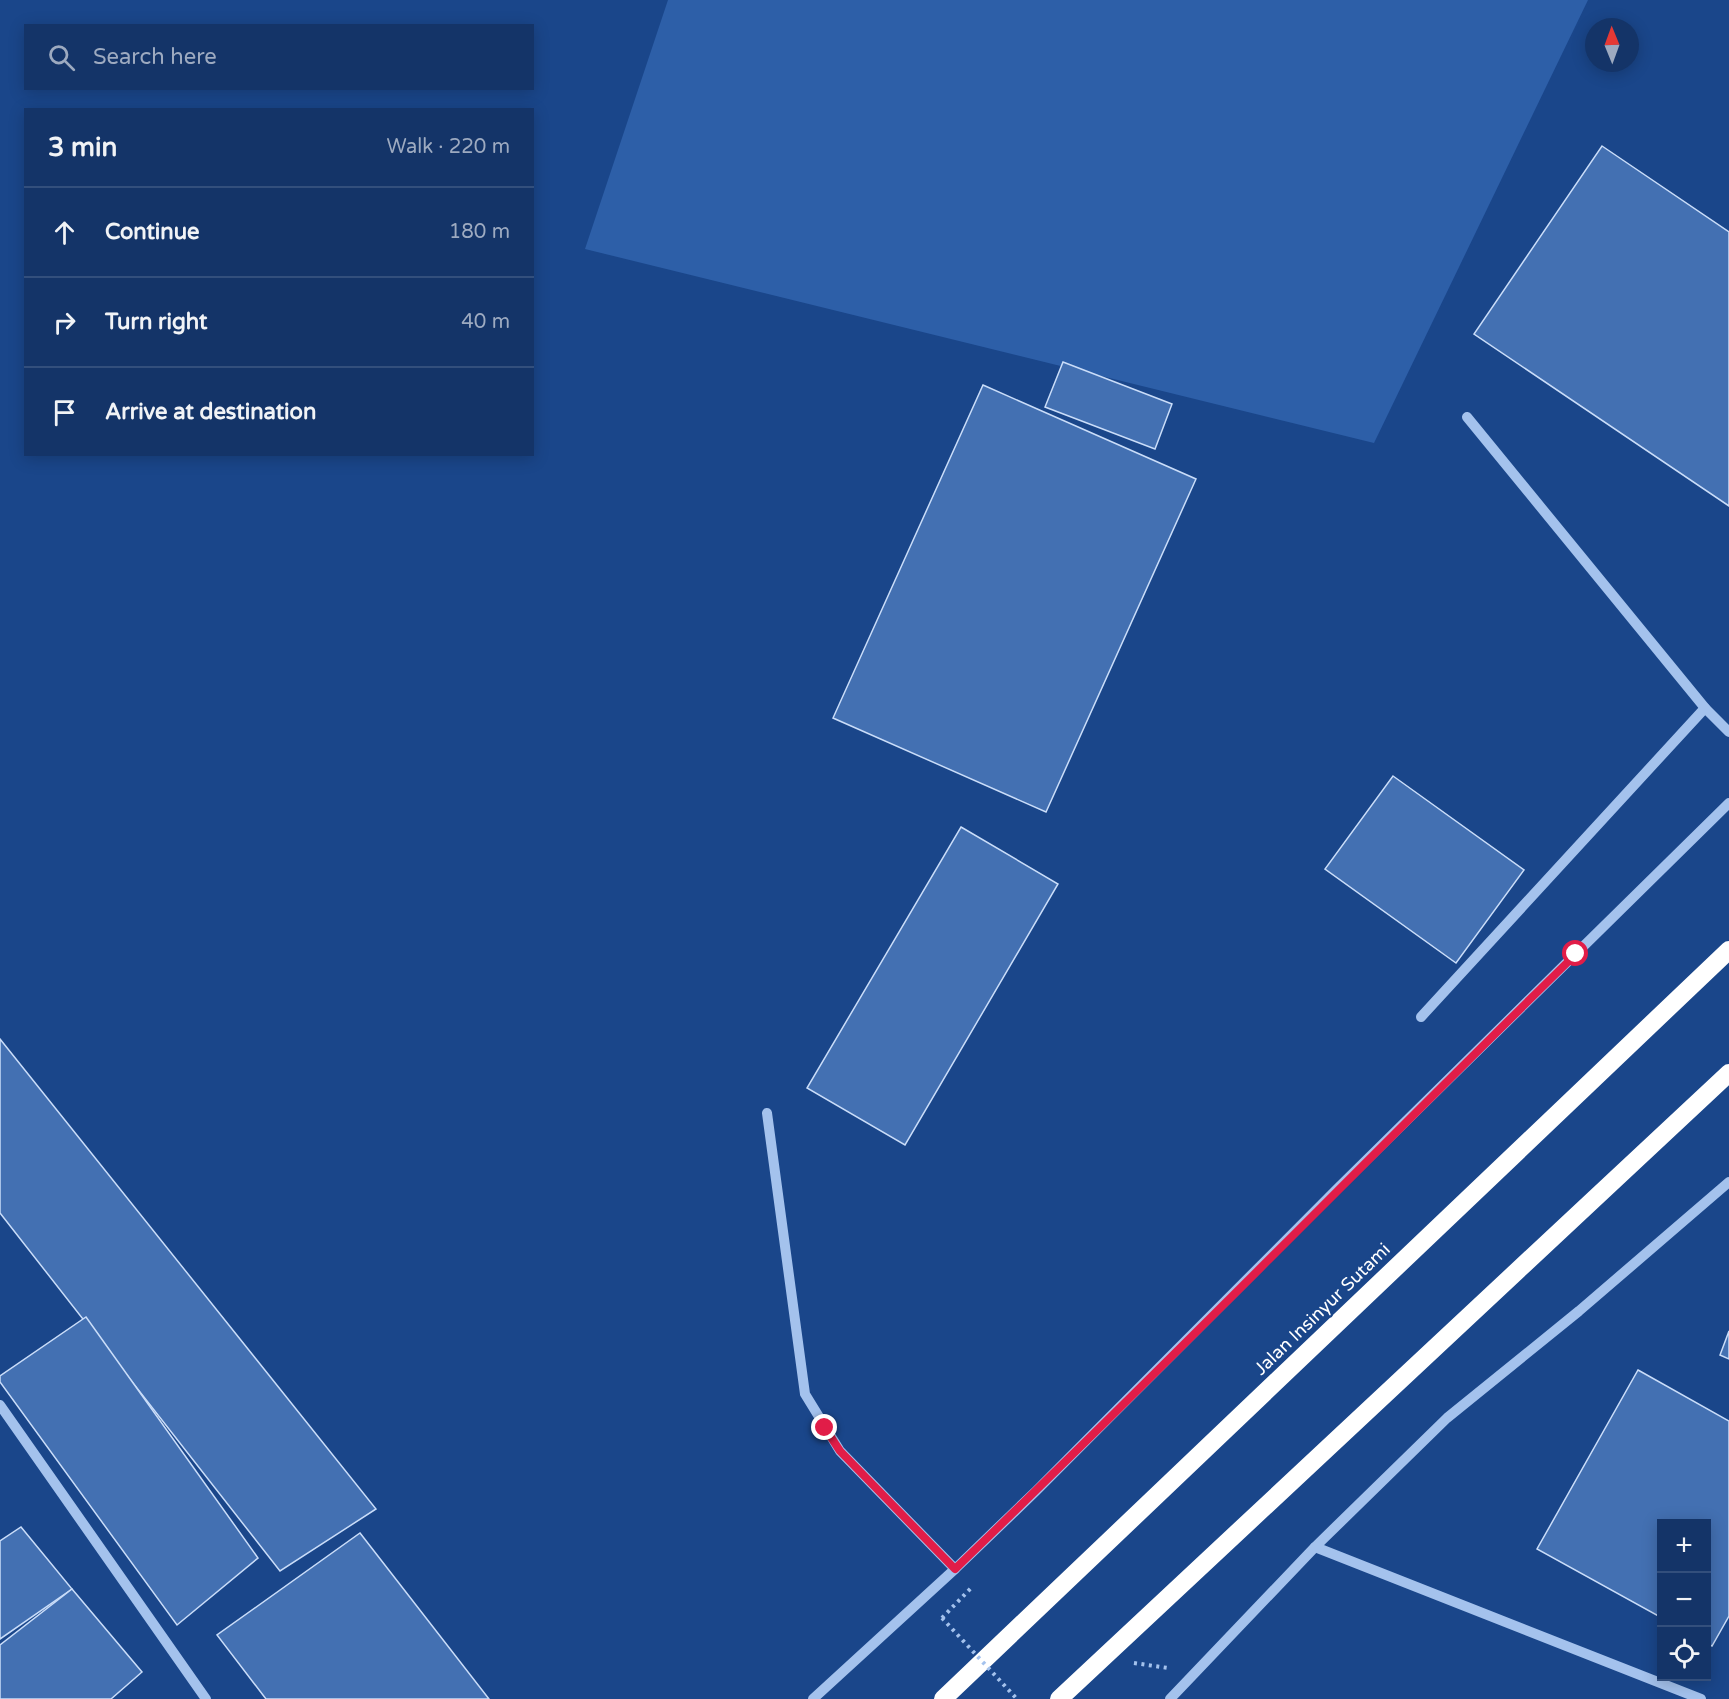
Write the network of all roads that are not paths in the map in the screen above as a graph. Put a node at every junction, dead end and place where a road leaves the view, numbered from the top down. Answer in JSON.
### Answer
{"nodes":[{"id":1,"x":1467,"y":417,"type":"dead end"},
{"id":2,"x":1705,"y":708,"type":"junction"},
{"id":3,"x":1729,"y":732,"type":"edge"},
{"id":4,"x":1729,"y":803,"type":"edge"},
{"id":5,"x":1729,"y":950,"type":"edge"},
{"id":6,"x":1421,"y":1017,"type":"dead end"},
{"id":7,"x":1729,"y":1073,"type":"edge"},
{"id":8,"x":767,"y":1113,"type":"dead end"},
{"id":9,"x":1729,"y":1182,"type":"edge"},
{"id":10,"x":0,"y":1406,"type":"edge"},
{"id":11,"x":1315,"y":1547,"type":"junction"},
{"id":12,"x":955,"y":1569,"type":"junction"},
{"id":13,"x":206,"y":1699,"type":"edge"},
{"id":14,"x":813,"y":1699,"type":"edge"},
{"id":15,"x":943,"y":1699,"type":"edge"},
{"id":16,"x":1059,"y":1699,"type":"edge"},
{"id":17,"x":1170,"y":1699,"type":"edge"},
{"id":18,"x":1701,"y":1699,"type":"edge"}],
"edges":[{"from":1,"to":2,"type":"street"},
{"from":2,"to":3,"type":"street"},
{"from":2,"to":6,"type":"street"},
{"from":4,"to":12,"type":"street"},
{"from":5,"to":15,"type":"highway","name":"Jalan Insinyur Sutami"},
{"from":7,"to":16,"type":"highway"},
{"from":8,"to":12,"type":"street"},
{"from":9,"to":11,"type":"street"},
{"from":10,"to":13,"type":"street"},
{"from":11,"to":17,"type":"street"},
{"from":11,"to":18,"type":"street"},
{"from":12,"to":14,"type":"street"}]}
